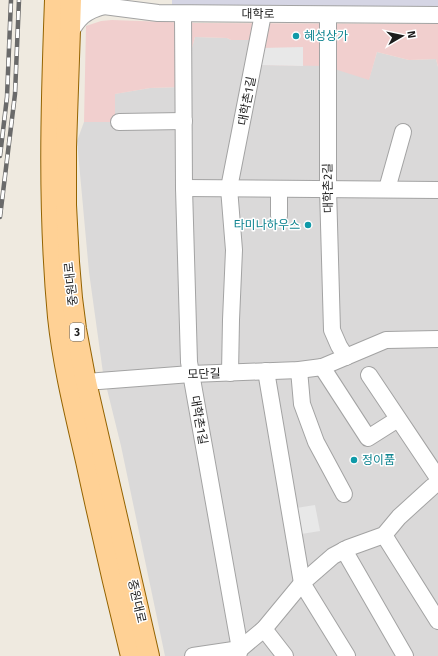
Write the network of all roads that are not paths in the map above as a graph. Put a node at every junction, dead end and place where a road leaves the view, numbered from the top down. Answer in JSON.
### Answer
{"nodes":[{"id":1,"x":55,"y":0,"type":"edge"},
{"id":2,"x":71,"y":0,"type":"edge"},
{"id":3,"x":80,"y":0,"type":"edge"},
{"id":4,"x":104,"y":6,"type":"junction"},
{"id":5,"x":174,"y":9,"type":"edge"},
{"id":6,"x":263,"y":14,"type":"junction"},
{"id":7,"x":328,"y":15,"type":"junction"},
{"id":8,"x":438,"y":16,"type":"edge"},
{"id":9,"x":69,"y":35,"type":"junction"},
{"id":10,"x":184,"y":121,"type":"junction"},
{"id":11,"x":119,"y":122,"type":"dead end"},
{"id":12,"x":403,"y":132,"type":"dead end"},
{"id":13,"x":184,"y":188,"type":"junction"},
{"id":14,"x":229,"y":188,"type":"junction"},
{"id":15,"x":279,"y":188,"type":"junction"},
{"id":16,"x":328,"y":189,"type":"junction"},
{"id":17,"x":387,"y":189,"type":"junction"},
{"id":18,"x":438,"y":190,"type":"edge"},
{"id":19,"x":279,"y":216,"type":"dead end"},
{"id":20,"x":438,"y":339,"type":"edge"},
{"id":21,"x":346,"y":357,"type":"junction"},
{"id":22,"x":322,"y":367,"type":"junction"},
{"id":23,"x":299,"y":370,"type":"junction"},
{"id":24,"x":266,"y":371,"type":"junction"},
{"id":25,"x":230,"y":372,"type":"junction"},
{"id":26,"x":191,"y":374,"type":"junction"},
{"id":27,"x":369,"y":375,"type":"dead end"},
{"id":28,"x":86,"y":382,"type":"junction"},
{"id":29,"x":398,"y":418,"type":"junction"},
{"id":30,"x":437,"y":486,"type":"edge"},
{"id":31,"x":344,"y":494,"type":"dead end"},
{"id":32,"x":384,"y":535,"type":"junction"},
{"id":33,"x":344,"y":550,"type":"junction"},
{"id":34,"x":302,"y":584,"type":"junction"},
{"id":35,"x":438,"y":621,"type":"edge"},
{"id":36,"x":264,"y":628,"type":"junction"},
{"id":37,"x":239,"y":653,"type":"edge"},
{"id":38,"x":131,"y":656,"type":"edge"},
{"id":39,"x":150,"y":656,"type":"edge"},
{"id":40,"x":193,"y":656,"type":"edge"},
{"id":41,"x":285,"y":656,"type":"edge"},
{"id":42,"x":347,"y":656,"type":"edge"},
{"id":43,"x":405,"y":656,"type":"edge"}],
"edges":[{"from":1,"to":38,"type":"main road","name":"중원대로","number":"3"},
{"from":2,"to":9,"type":"main road","name":"중원대로","number":"3"},
{"from":3,"to":4,"type":"street","name":"대학로"},
{"from":4,"to":5,"type":"street","name":"대학로"},
{"from":4,"to":9,"type":"street"},
{"from":5,"to":6,"type":"street","name":"대학로"},
{"from":5,"to":10,"type":"street","name":"대학촌1길"},
{"from":6,"to":7,"type":"street","name":"대학로"},
{"from":6,"to":14,"type":"street","name":"대학촌1길"},
{"from":7,"to":8,"type":"street","name":"대학로"},
{"from":7,"to":16,"type":"street","name":"대학촌2길"},
{"from":9,"to":28,"type":"main road","name":"중원대로","number":"3"},
{"from":10,"to":11,"type":"street"},
{"from":10,"to":13,"type":"street","name":"대학촌1길"},
{"from":12,"to":17,"type":"street"},
{"from":13,"to":14,"type":"street"},
{"from":13,"to":26,"type":"street","name":"대학촌1길"},
{"from":14,"to":15,"type":"street"},
{"from":14,"to":25,"type":"street","name":"대학촌1길"},
{"from":15,"to":16,"type":"street"},
{"from":15,"to":19,"type":"street"},
{"from":16,"to":17,"type":"street"},
{"from":16,"to":21,"type":"street","name":"대학촌2길"},
{"from":17,"to":18,"type":"street"},
{"from":20,"to":21,"type":"street","name":"모단길"},
{"from":21,"to":22,"type":"street","name":"모단길"},
{"from":22,"to":23,"type":"street","name":"모단길"},
{"from":22,"to":29,"type":"street"},
{"from":23,"to":24,"type":"street","name":"모단길"},
{"from":23,"to":31,"type":"street"},
{"from":24,"to":25,"type":"street","name":"모단길"},
{"from":24,"to":34,"type":"street"},
{"from":25,"to":26,"type":"street","name":"모단길"},
{"from":26,"to":28,"type":"street","name":"모단길"},
{"from":26,"to":37,"type":"street","name":"대학촌1길"},
{"from":27,"to":29,"type":"street"},
{"from":28,"to":39,"type":"main road","name":"중원대로","number":"3"},
{"from":29,"to":30,"type":"street"},
{"from":30,"to":32,"type":"street"},
{"from":32,"to":33,"type":"street"},
{"from":32,"to":35,"type":"street"},
{"from":33,"to":34,"type":"street"},
{"from":33,"to":43,"type":"street"},
{"from":34,"to":36,"type":"street"},
{"from":34,"to":42,"type":"street"},
{"from":36,"to":37,"type":"street"},
{"from":36,"to":41,"type":"street"},
{"from":37,"to":40,"type":"street"}]}
